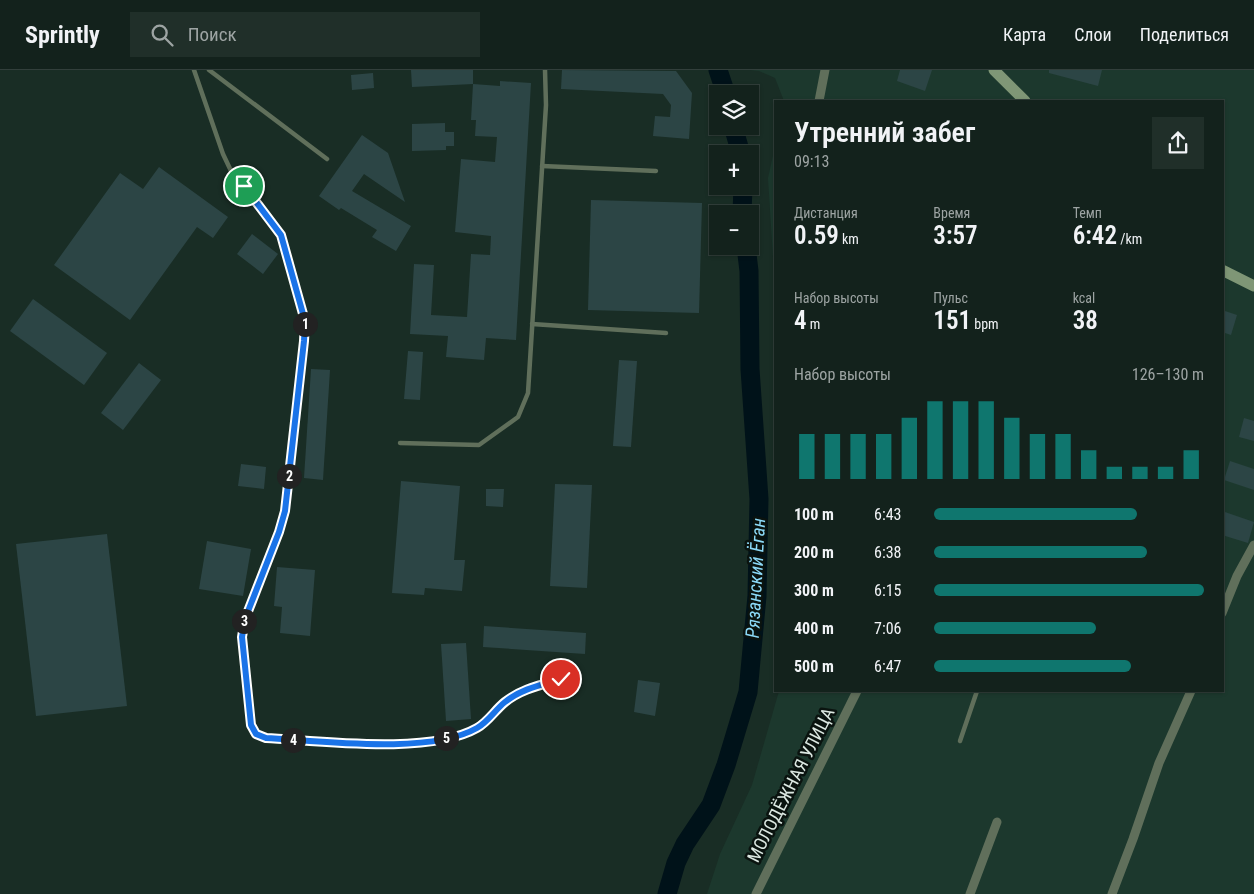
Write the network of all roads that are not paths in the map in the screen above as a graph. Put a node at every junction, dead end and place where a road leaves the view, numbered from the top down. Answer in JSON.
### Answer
{"nodes":[{"id":1,"x":194,"y":70,"type":"edge"},
{"id":2,"x":209,"y":70,"type":"edge"},
{"id":3,"x":545,"y":70,"type":"edge"},
{"id":4,"x":825,"y":70,"type":"edge"},
{"id":5,"x":994,"y":70,"type":"edge"},
{"id":6,"x":819,"y":100,"type":"edge"},
{"id":7,"x":1024,"y":100,"type":"edge"},
{"id":8,"x":327,"y":159,"type":"dead end"},
{"id":9,"x":542,"y":166,"type":"junction"},
{"id":10,"x":656,"y":171,"type":"dead end"},
{"id":11,"x":1224,"y":271,"type":"edge"},
{"id":12,"x":1254,"y":286,"type":"edge"},
{"id":13,"x":532,"y":324,"type":"junction"},
{"id":14,"x":666,"y":333,"type":"dead end"},
{"id":15,"x":400,"y":443,"type":"dead end"},
{"id":16,"x":1254,"y":545,"type":"edge"},
{"id":17,"x":1224,"y":608,"type":"edge"},
{"id":18,"x":561,"y":679,"type":"dead end"},
{"id":19,"x":857,"y":692,"type":"edge"},
{"id":20,"x":977,"y":692,"type":"edge"},
{"id":21,"x":1191,"y":692,"type":"edge"},
{"id":22,"x":960,"y":741,"type":"dead end"},
{"id":23,"x":998,"y":822,"type":"dead end"},
{"id":24,"x":756,"y":894,"type":"edge"},
{"id":25,"x":970,"y":894,"type":"edge"},
{"id":26,"x":1112,"y":894,"type":"edge"}],
"edges":[{"from":1,"to":18,"type":"lane"},
{"from":2,"to":8,"type":"lane"},
{"from":3,"to":9,"type":"lane"},
{"from":4,"to":6,"type":"street"},
{"from":5,"to":7,"type":"main road"},
{"from":9,"to":10,"type":"lane"},
{"from":9,"to":13,"type":"lane"},
{"from":11,"to":12,"type":"main road"},
{"from":13,"to":14,"type":"lane"},
{"from":13,"to":15,"type":"lane"},
{"from":16,"to":17,"type":"street"},
{"from":19,"to":24,"type":"street","name":"МОЛОДЁЖНАЯ УЛИЦА"},
{"from":20,"to":22,"type":"lane"},
{"from":21,"to":26,"type":"street"},
{"from":23,"to":25,"type":"street"}]}
